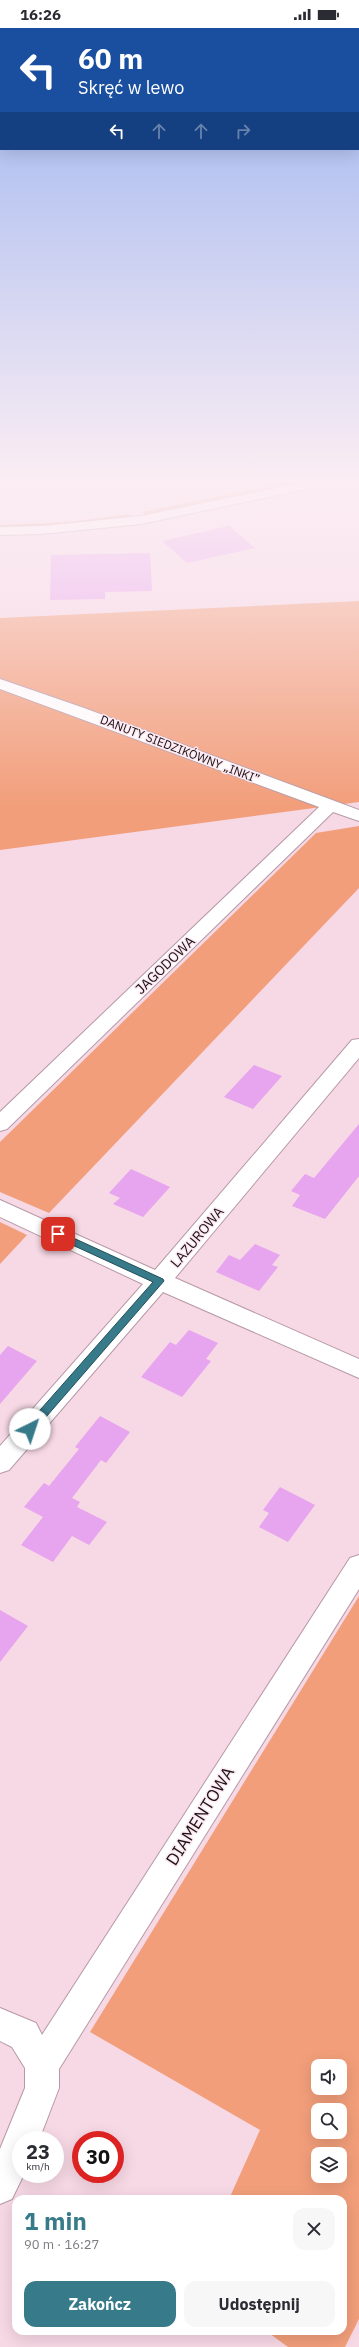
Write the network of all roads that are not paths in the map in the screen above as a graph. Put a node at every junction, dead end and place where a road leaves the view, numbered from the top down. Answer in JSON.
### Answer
{"nodes":[{"id":1,"x":0,"y":684,"type":"edge"},
{"id":2,"x":330,"y":806,"type":"junction"},
{"id":3,"x":359,"y":816,"type":"edge"},
{"id":4,"x":359,"y":1045,"type":"edge"},
{"id":5,"x":0,"y":1124,"type":"edge"},
{"id":6,"x":0,"y":1208,"type":"edge"},
{"id":7,"x":159,"y":1281,"type":"junction"},
{"id":8,"x":359,"y":1369,"type":"edge"},
{"id":9,"x":0,"y":1463,"type":"edge"},
{"id":10,"x":359,"y":1566,"type":"edge"},
{"id":11,"x":0,"y":2024,"type":"edge"},
{"id":12,"x":42,"y":2065,"type":"junction"},
{"id":13,"x":25,"y":2131,"type":"edge"},
{"id":14,"x":12,"y":2161,"type":"edge"},
{"id":15,"x":0,"y":2187,"type":"edge"}],
"edges":[{"from":1,"to":2,"type":"street","name":"DANUTY SIEDZIKÓWNY „INKI”"},
{"from":2,"to":3,"type":"street","name":"DANUTY SIEDZIKÓWNY „INKI”"},
{"from":2,"to":5,"type":"street","name":"JAGODOWA"},
{"from":4,"to":7,"type":"street","name":"LAZUROWA"},
{"from":6,"to":7,"type":"street"},
{"from":7,"to":8,"type":"street"},
{"from":7,"to":9,"type":"street","name":"LAZUROWA"},
{"from":10,"to":12,"type":"street","name":"DIAMENTOWA"},
{"from":11,"to":12,"type":"street"},
{"from":12,"to":13,"type":"street"},
{"from":14,"to":15,"type":"street"}]}
